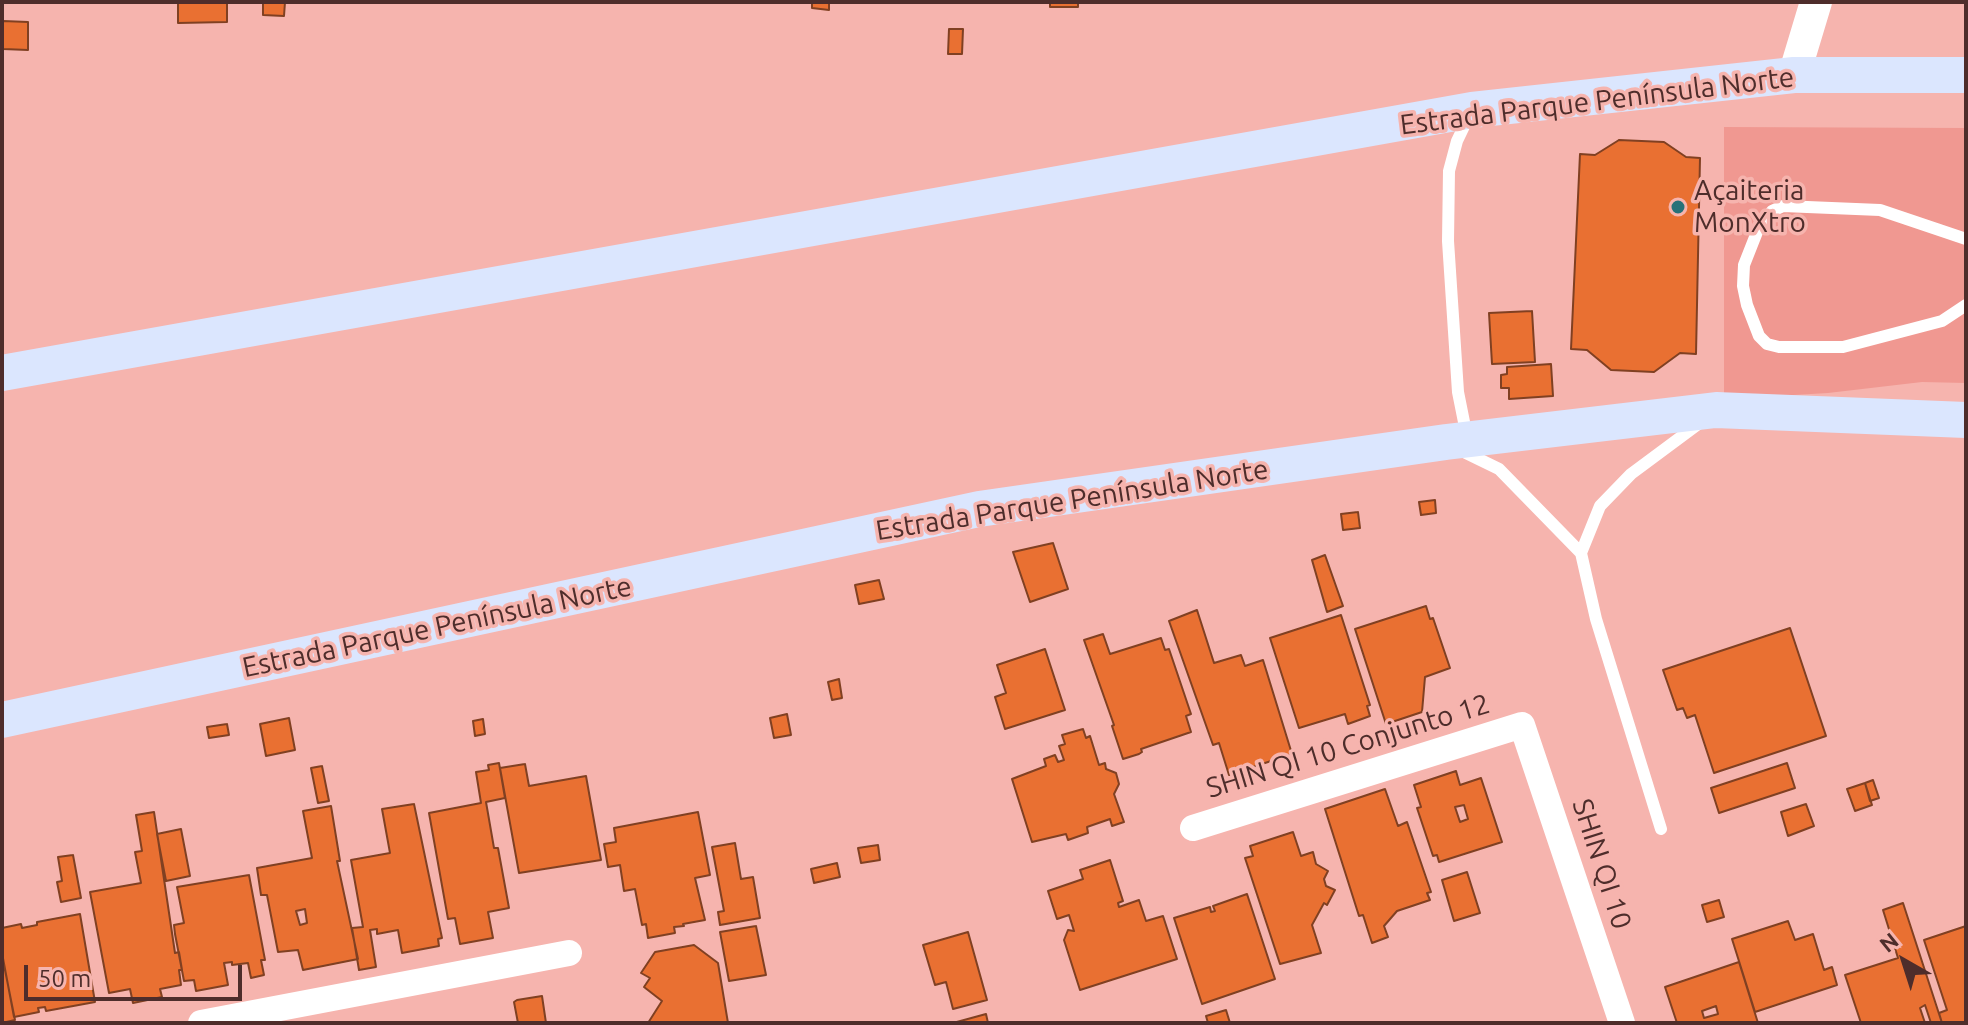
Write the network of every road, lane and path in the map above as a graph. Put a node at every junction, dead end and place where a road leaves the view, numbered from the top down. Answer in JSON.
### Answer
{"nodes":[{"id":1,"x":1817,"y":2,"type":"edge"},
{"id":2,"x":1966,"y":75,"type":"edge"},
{"id":3,"x":1811,"y":76,"type":"junction"},
{"id":4,"x":1472,"y":110,"type":"junction"},
{"id":5,"x":1966,"y":239,"type":"edge"},
{"id":6,"x":1966,"y":305,"type":"edge"},
{"id":7,"x":2,"y":373,"type":"edge"},
{"id":8,"x":1716,"y":410,"type":"junction"},
{"id":9,"x":1966,"y":420,"type":"edge"},
{"id":10,"x":1456,"y":441,"type":"junction"},
{"id":11,"x":1581,"y":553,"type":"junction"},
{"id":12,"x":2,"y":720,"type":"edge"},
{"id":13,"x":1522,"y":725,"type":"joint"},
{"id":14,"x":1193,"y":828,"type":"dead end"},
{"id":15,"x":1661,"y":829,"type":"dead end"},
{"id":16,"x":569,"y":953,"type":"dead end"},
{"id":17,"x":201,"y":1023,"type":"edge"},
{"id":18,"x":1622,"y":1023,"type":"edge"}],
"edges":[{"from":1,"to":3,"type":"street"},
{"from":2,"to":3,"type":"main road","name":"Estrada Parque Península Norte"},
{"from":3,"to":4,"type":"main road","name":"Estrada Parque Península Norte"},
{"from":4,"to":7,"type":"main road","name":"Estrada Parque Península Norte"},
{"from":4,"to":10,"type":"lane"},
{"from":5,"to":6,"type":"lane"},
{"from":8,"to":9,"type":"main road","name":"Estrada Parque Península Norte"},
{"from":8,"to":10,"type":"main road","name":"Estrada Parque Península Norte"},
{"from":8,"to":11,"type":"lane"},
{"from":10,"to":11,"type":"lane"},
{"from":10,"to":12,"type":"main road","name":"Estrada Parque Península Norte"},
{"from":11,"to":15,"type":"lane"},
{"from":13,"to":14,"type":"street","name":"SHIN QI 10 Conjunto 12"},
{"from":13,"to":18,"type":"street","name":"SHIN QI 10"},
{"from":16,"to":17,"type":"street"}]}
